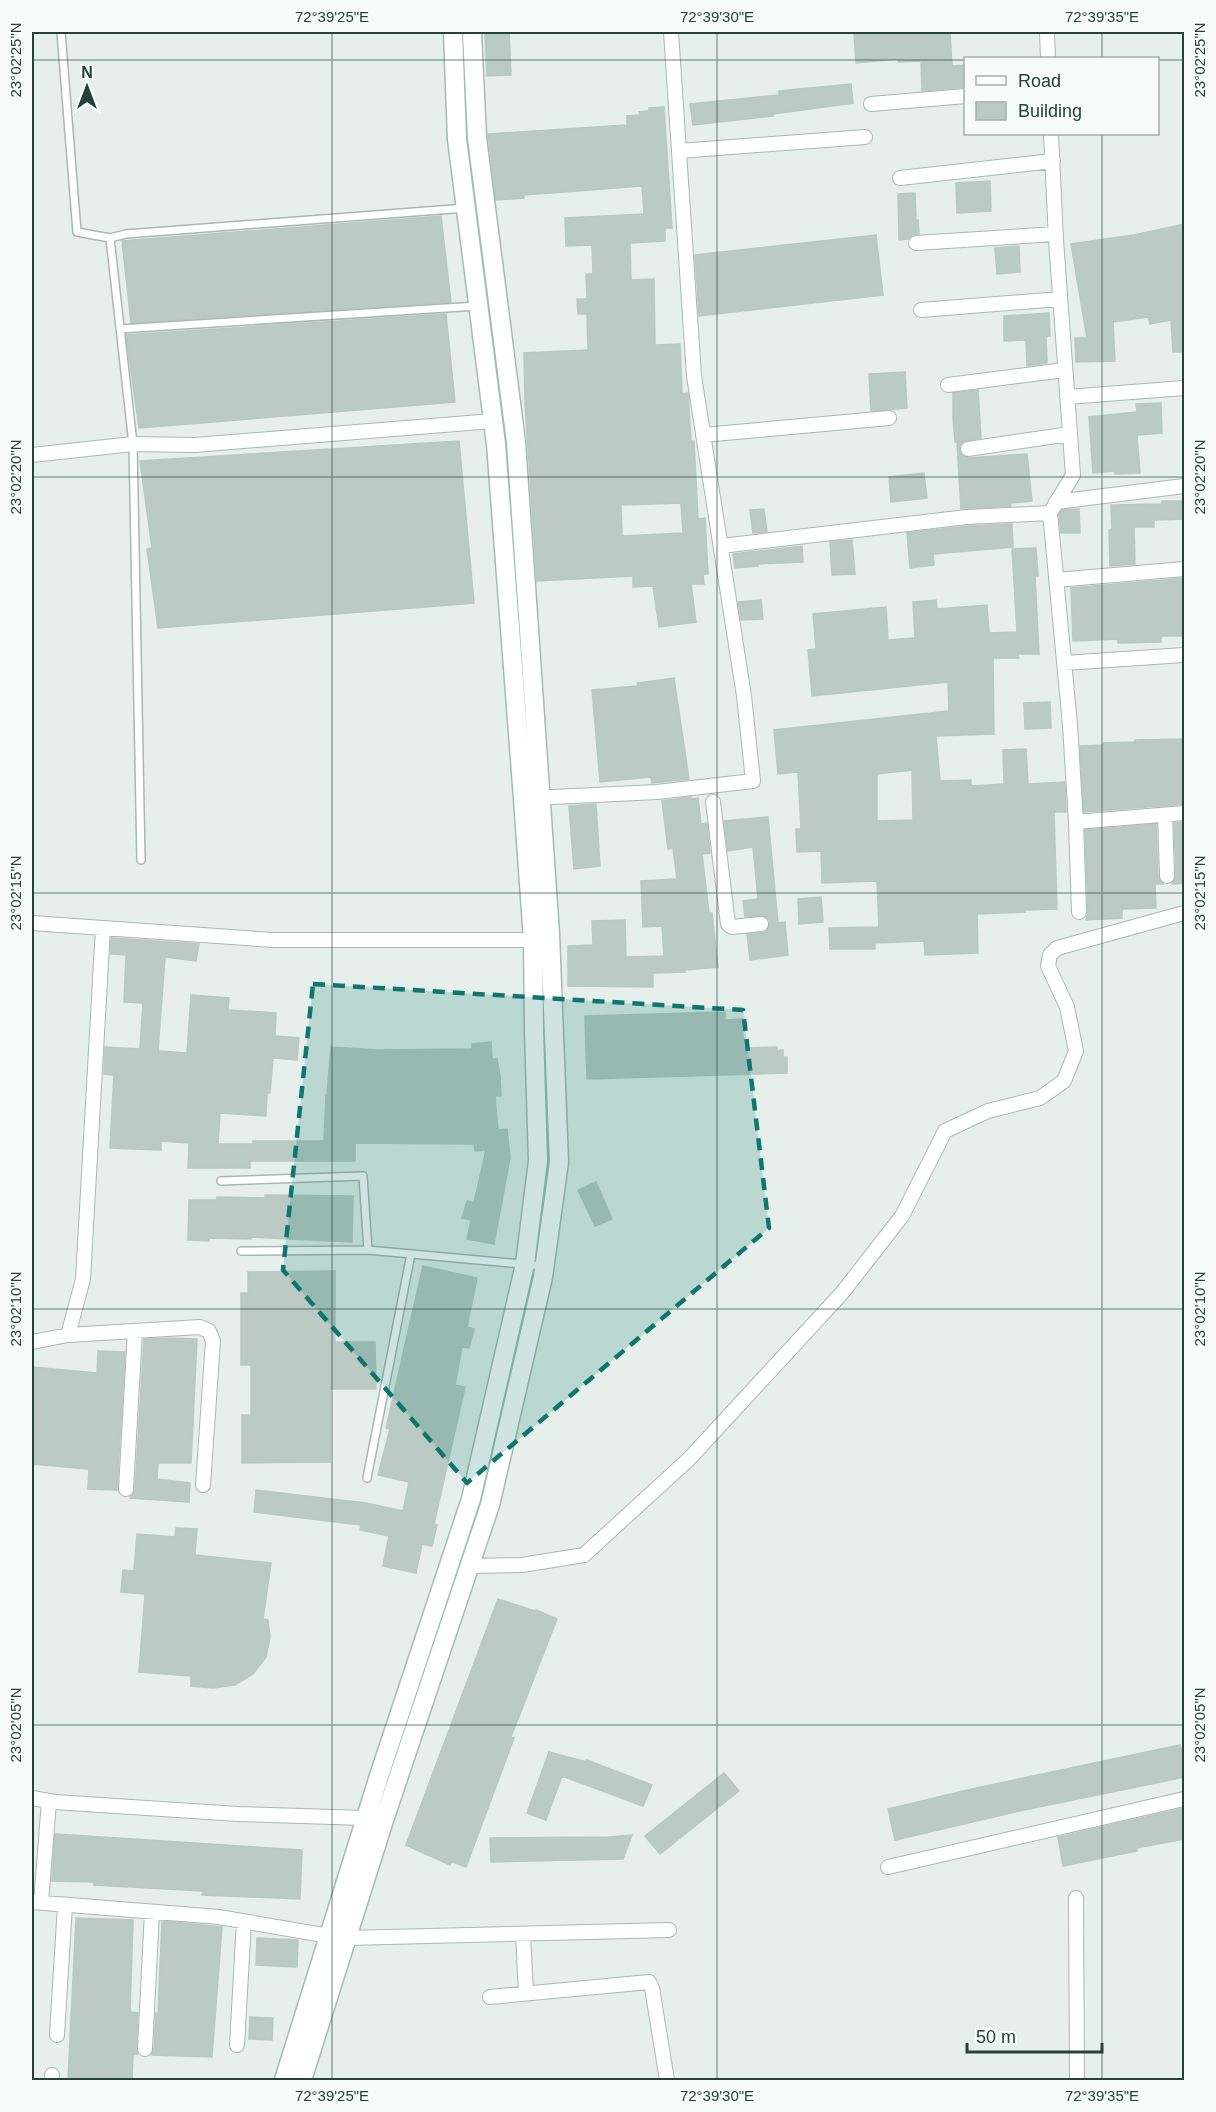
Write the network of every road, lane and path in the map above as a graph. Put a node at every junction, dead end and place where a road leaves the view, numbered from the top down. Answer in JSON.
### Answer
{"nodes":[{"id":1,"x":61,"y":32,"type":"edge"},
{"id":2,"x":453,"y":32,"type":"edge"},
{"id":3,"x":472,"y":32,"type":"edge"},
{"id":4,"x":671,"y":32,"type":"edge"},
{"id":5,"x":1047,"y":32,"type":"edge"},
{"id":6,"x":1048,"y":57,"type":"edge"},
{"id":7,"x":964,"y":96,"type":"edge"},
{"id":8,"x":871,"y":104,"type":"dead end"},
{"id":9,"x":1051,"y":135,"type":"edge"},
{"id":10,"x":865,"y":137,"type":"dead end"},
{"id":11,"x":679,"y":152,"type":"junction"},
{"id":12,"x":1053,"y":161,"type":"junction"},
{"id":13,"x":900,"y":178,"type":"dead end"},
{"id":14,"x":466,"y":208,"type":"junction"},
{"id":15,"x":1056,"y":234,"type":"junction"},
{"id":16,"x":110,"y":238,"type":"junction"},
{"id":17,"x":916,"y":243,"type":"dead end"},
{"id":18,"x":1060,"y":299,"type":"junction"},
{"id":19,"x":478,"y":306,"type":"junction"},
{"id":20,"x":921,"y":310,"type":"dead end"},
{"id":21,"x":120,"y":329,"type":"junction"},
{"id":22,"x":1065,"y":370,"type":"junction"},
{"id":23,"x":948,"y":384,"type":"dead end"},
{"id":24,"x":1185,"y":388,"type":"edge"},
{"id":25,"x":1067,"y":397,"type":"junction"},
{"id":26,"x":889,"y":418,"type":"dead end"},
{"id":27,"x":493,"y":421,"type":"junction"},
{"id":28,"x":1070,"y":434,"type":"junction"},
{"id":29,"x":703,"y":435,"type":"junction"},
{"id":30,"x":133,"y":444,"type":"junction"},
{"id":31,"x":968,"y":449,"type":"dead end"},
{"id":32,"x":32,"y":455,"type":"edge"},
{"id":33,"x":1185,"y":486,"type":"edge"},
{"id":34,"x":1053,"y":507,"type":"junction"},
{"id":35,"x":721,"y":546,"type":"junction"},
{"id":36,"x":1185,"y":569,"type":"edge"},
{"id":37,"x":1056,"y":580,"type":"junction"},
{"id":38,"x":1185,"y":655,"type":"edge"},
{"id":39,"x":1064,"y":663,"type":"junction"},
{"id":40,"x":712,"y":793,"type":"junction"},
{"id":41,"x":532,"y":798,"type":"junction"},
{"id":42,"x":1185,"y":813,"type":"edge"},
{"id":43,"x":1165,"y":815,"type":"junction"},
{"id":44,"x":1077,"y":822,"type":"junction"},
{"id":45,"x":141,"y":860,"type":"dead end"},
{"id":46,"x":1167,"y":876,"type":"dead end"},
{"id":47,"x":1079,"y":912,"type":"dead end"},
{"id":48,"x":1185,"y":913,"type":"edge"},
{"id":49,"x":32,"y":923,"type":"edge"},
{"id":50,"x":761,"y":924,"type":"dead end"},
{"id":51,"x":103,"y":928,"type":"junction"},
{"id":52,"x":533,"y":940,"type":"junction"},
{"id":53,"x":221,"y":1181,"type":"dead end"},
{"id":54,"x":368,"y":1250,"type":"junction"},
{"id":55,"x":241,"y":1251,"type":"dead end"},
{"id":56,"x":411,"y":1254,"type":"junction"},
{"id":57,"x":525,"y":1264,"type":"junction"},
{"id":58,"x":544,"y":1266,"type":"junction"},
{"id":59,"x":135,"y":1331,"type":"junction"},
{"id":60,"x":68,"y":1335,"type":"junction"},
{"id":61,"x":32,"y":1342,"type":"edge"},
{"id":62,"x":366,"y":1478,"type":"dead end"},
{"id":63,"x":203,"y":1485,"type":"dead end"},
{"id":64,"x":126,"y":1489,"type":"dead end"},
{"id":65,"x":469,"y":1566,"type":"junction"},
{"id":66,"x":32,"y":1798,"type":"edge"},
{"id":67,"x":1185,"y":1799,"type":"edge"},
{"id":68,"x":49,"y":1801,"type":"junction"},
{"id":69,"x":365,"y":1818,"type":"junction"},
{"id":70,"x":384,"y":1820,"type":"junction"},
{"id":71,"x":888,"y":1867,"type":"dead end"},
{"id":72,"x":1076,"y":1898,"type":"dead end"},
{"id":73,"x":36,"y":1903,"type":"edge"},
{"id":74,"x":65,"y":1905,"type":"junction"},
{"id":75,"x":153,"y":1912,"type":"junction"},
{"id":76,"x":244,"y":1921,"type":"junction"},
{"id":77,"x":669,"y":1930,"type":"dead end"},
{"id":78,"x":523,"y":1934,"type":"junction"},
{"id":79,"x":328,"y":1936,"type":"junction"},
{"id":80,"x":347,"y":1938,"type":"junction"},
{"id":81,"x":526,"y":1993,"type":"junction"},
{"id":82,"x":490,"y":1997,"type":"dead end"},
{"id":83,"x":57,"y":2035,"type":"dead end"},
{"id":84,"x":237,"y":2045,"type":"dead end"},
{"id":85,"x":145,"y":2049,"type":"dead end"},
{"id":86,"x":284,"y":2080,"type":"edge"},
{"id":87,"x":302,"y":2080,"type":"edge"},
{"id":88,"x":667,"y":2080,"type":"edge"},
{"id":89,"x":1077,"y":2080,"type":"edge"}],
"edges":[{"from":1,"to":16,"type":"lane"},
{"from":2,"to":14,"type":"street"},
{"from":3,"to":41,"type":"street"},
{"from":4,"to":11,"type":"street"},
{"from":5,"to":6,"type":"street"},
{"from":7,"to":8,"type":"street"},
{"from":9,"to":12,"type":"street"},
{"from":10,"to":11,"type":"street"},
{"from":11,"to":29,"type":"street"},
{"from":12,"to":13,"type":"street"},
{"from":12,"to":15,"type":"street"},
{"from":14,"to":16,"type":"lane"},
{"from":14,"to":19,"type":"street"},
{"from":15,"to":17,"type":"street"},
{"from":15,"to":18,"type":"street"},
{"from":16,"to":21,"type":"lane"},
{"from":18,"to":20,"type":"street"},
{"from":18,"to":22,"type":"street"},
{"from":19,"to":21,"type":"lane"},
{"from":19,"to":27,"type":"street"},
{"from":21,"to":30,"type":"lane"},
{"from":22,"to":23,"type":"street"},
{"from":22,"to":25,"type":"street"},
{"from":24,"to":25,"type":"street"},
{"from":25,"to":28,"type":"street"},
{"from":26,"to":29,"type":"street"},
{"from":27,"to":30,"type":"street"},
{"from":27,"to":41,"type":"street"},
{"from":28,"to":31,"type":"street"},
{"from":28,"to":34,"type":"street"},
{"from":29,"to":35,"type":"street"},
{"from":30,"to":32,"type":"street"},
{"from":30,"to":45,"type":"lane"},
{"from":33,"to":34,"type":"street"},
{"from":34,"to":35,"type":"street"},
{"from":34,"to":37,"type":"street"},
{"from":35,"to":40,"type":"street"},
{"from":36,"to":37,"type":"street"},
{"from":37,"to":39,"type":"street"},
{"from":38,"to":39,"type":"street"},
{"from":39,"to":44,"type":"street"},
{"from":40,"to":41,"type":"street"},
{"from":40,"to":50,"type":"street"},
{"from":41,"to":52,"type":"street"},
{"from":41,"to":58,"type":"street"},
{"from":42,"to":43,"type":"street"},
{"from":43,"to":44,"type":"street"},
{"from":43,"to":46,"type":"street"},
{"from":44,"to":47,"type":"street"},
{"from":48,"to":65,"type":"street"},
{"from":49,"to":51,"type":"street"},
{"from":51,"to":52,"type":"street"},
{"from":51,"to":60,"type":"street"},
{"from":52,"to":57,"type":"street"},
{"from":53,"to":54,"type":"lane"},
{"from":54,"to":55,"type":"lane"},
{"from":54,"to":56,"type":"lane"},
{"from":56,"to":57,"type":"lane"},
{"from":56,"to":62,"type":"lane"},
{"from":57,"to":58,"type":"lane"},
{"from":57,"to":69,"type":"street"},
{"from":58,"to":65,"type":"street"},
{"from":59,"to":60,"type":"street"},
{"from":59,"to":63,"type":"street"},
{"from":59,"to":64,"type":"street"},
{"from":60,"to":61,"type":"street"},
{"from":65,"to":70,"type":"street"},
{"from":66,"to":68,"type":"street"},
{"from":67,"to":71,"type":"street"},
{"from":68,"to":69,"type":"street"},
{"from":68,"to":73,"type":"street"},
{"from":69,"to":70,"type":"street"},
{"from":69,"to":79,"type":"street"},
{"from":70,"to":80,"type":"street"},
{"from":72,"to":89,"type":"street"},
{"from":73,"to":74,"type":"street"},
{"from":74,"to":75,"type":"street"},
{"from":74,"to":83,"type":"street"},
{"from":75,"to":76,"type":"street"},
{"from":75,"to":85,"type":"street"},
{"from":76,"to":79,"type":"street"},
{"from":76,"to":84,"type":"street"},
{"from":77,"to":78,"type":"street"},
{"from":78,"to":80,"type":"street"},
{"from":78,"to":81,"type":"street"},
{"from":79,"to":86,"type":"street"},
{"from":80,"to":87,"type":"street"},
{"from":81,"to":82,"type":"street"},
{"from":81,"to":88,"type":"street"}]}
